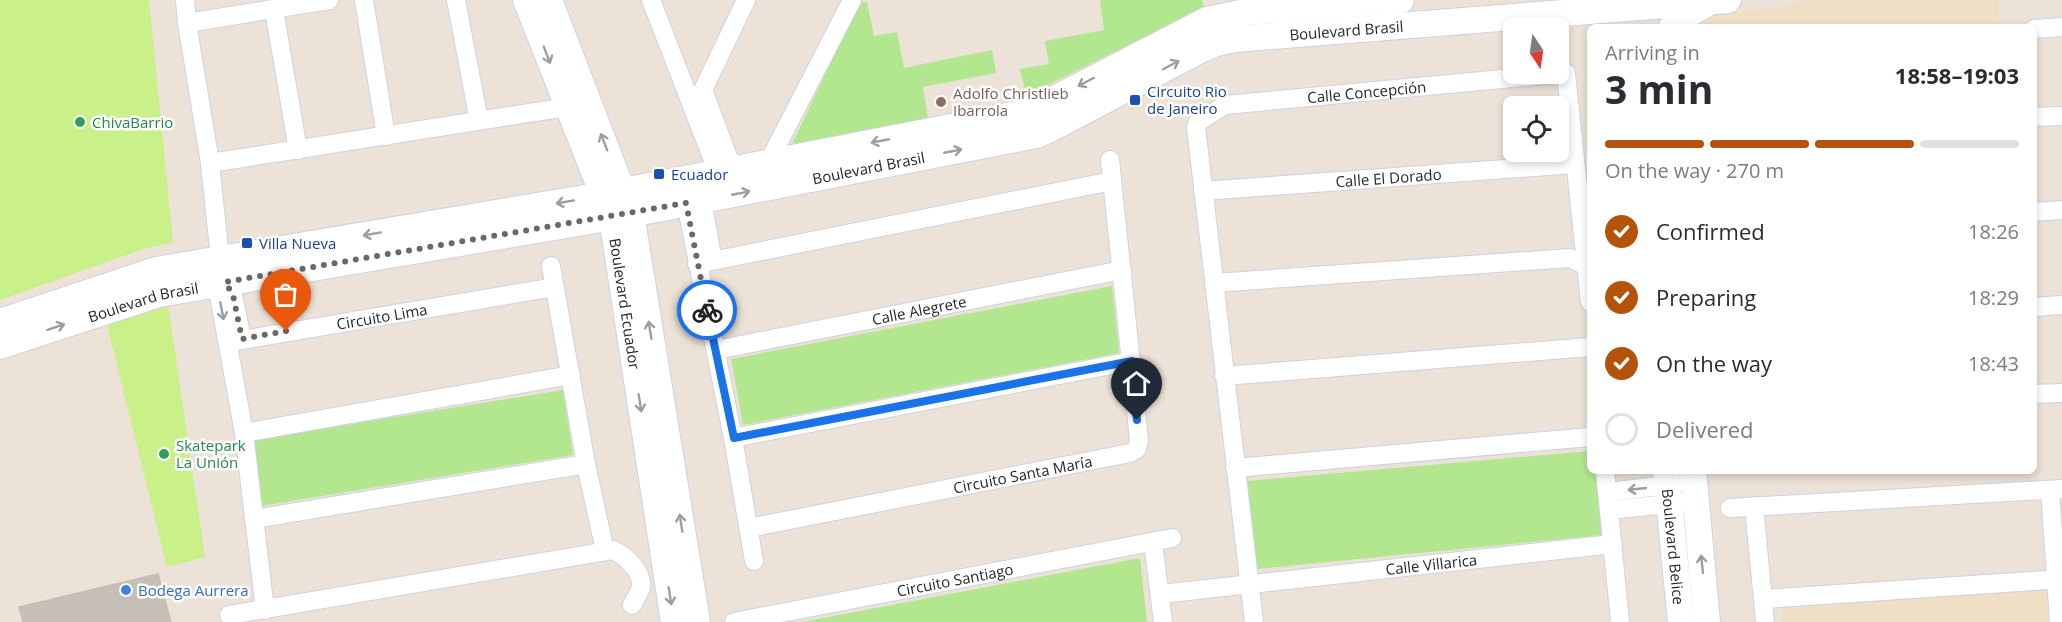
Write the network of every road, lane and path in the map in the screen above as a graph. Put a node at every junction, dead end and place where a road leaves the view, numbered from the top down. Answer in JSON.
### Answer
{"nodes":[{"id":1,"x":185,"y":0,"type":"edge"},
{"id":2,"x":329,"y":0,"type":"edge"},
{"id":3,"x":364,"y":0,"type":"edge"},
{"id":4,"x":456,"y":0,"type":"edge"},
{"id":5,"x":526,"y":0,"type":"edge"},
{"id":6,"x":549,"y":0,"type":"edge"},
{"id":7,"x":651,"y":0,"type":"edge"},
{"id":8,"x":746,"y":0,"type":"edge"},
{"id":9,"x":852,"y":0,"type":"edge"},
{"id":10,"x":1401,"y":0,"type":"edge"},
{"id":11,"x":1719,"y":1,"type":"edge"},
{"id":12,"x":1260,"y":5,"type":"edge"},
{"id":13,"x":274,"y":10,"type":"junction"},
{"id":14,"x":1646,"y":11,"type":"edge"},
{"id":15,"x":1621,"y":12,"type":"edge"},
{"id":16,"x":1546,"y":15,"type":"junction"},
{"id":17,"x":187,"y":23,"type":"junction"},
{"id":18,"x":1675,"y":24,"type":"edge"},
{"id":19,"x":1587,"y":26,"type":"edge"},
{"id":20,"x":2062,"y":27,"type":"edge"},
{"id":21,"x":2037,"y":29,"type":"edge"},
{"id":22,"x":703,"y":90,"type":"junction"},
{"id":23,"x":692,"y":106,"type":"junction"},
{"id":24,"x":567,"y":107,"type":"junction"},
{"id":25,"x":2062,"y":116,"type":"edge"},
{"id":26,"x":2037,"y":117,"type":"edge"},
{"id":27,"x":478,"y":121,"type":"junction"},
{"id":28,"x":386,"y":136,"type":"junction"},
{"id":29,"x":298,"y":150,"type":"junction"},
{"id":30,"x":1110,"y":160,"type":"dead end"},
{"id":31,"x":210,"y":163,"type":"junction"},
{"id":32,"x":768,"y":163,"type":"junction"},
{"id":33,"x":1575,"y":164,"type":"junction"},
{"id":34,"x":725,"y":171,"type":"junction"},
{"id":35,"x":1112,"y":181,"type":"junction"},
{"id":36,"x":1203,"y":191,"type":"junction"},
{"id":37,"x":694,"y":202,"type":"junction"},
{"id":38,"x":617,"y":204,"type":"junction"},
{"id":39,"x":2062,"y":210,"type":"edge"},
{"id":40,"x":2037,"y":212,"type":"edge"},
{"id":41,"x":1584,"y":256,"type":"edge"},
{"id":42,"x":705,"y":262,"type":"junction"},
{"id":43,"x":551,"y":266,"type":"dead end"},
{"id":44,"x":1122,"y":270,"type":"junction"},
{"id":45,"x":222,"y":271,"type":"junction"},
{"id":46,"x":1587,"y":279,"type":"edge"},
{"id":47,"x":1214,"y":283,"type":"junction"},
{"id":48,"x":555,"y":287,"type":"junction"},
{"id":49,"x":2062,"y":305,"type":"edge"},
{"id":50,"x":2037,"y":307,"type":"edge"},
{"id":51,"x":0,"y":322,"type":"edge"},
{"id":52,"x":235,"y":340,"type":"junction"},
{"id":53,"x":0,"y":346,"type":"edge"},
{"id":54,"x":1587,"y":347,"type":"edge"},
{"id":55,"x":716,"y":351,"type":"junction"},
{"id":56,"x":1132,"y":361,"type":"junction"},
{"id":57,"x":571,"y":375,"type":"junction"},
{"id":58,"x":1224,"y":376,"type":"junction"},
{"id":59,"x":2037,"y":390,"type":"edge"},
{"id":60,"x":2062,"y":393,"type":"edge"},
{"id":61,"x":244,"y":433,"type":"junction"},
{"id":62,"x":1587,"y":437,"type":"edge"},
{"id":63,"x":734,"y":438,"type":"junction"},
{"id":64,"x":586,"y":464,"type":"junction"},
{"id":65,"x":1235,"y":468,"type":"junction"},
{"id":66,"x":1605,"y":474,"type":"edge"},
{"id":67,"x":1694,"y":485,"type":"edge"},
{"id":68,"x":1667,"y":487,"type":"edge"},
{"id":69,"x":2056,"y":490,"type":"edge"},
{"id":70,"x":1608,"y":501,"type":"junction"},
{"id":71,"x":1754,"y":506,"type":"junction"},
{"id":72,"x":1730,"y":508,"type":"dead end"},
{"id":73,"x":254,"y":519,"type":"junction"},
{"id":74,"x":749,"y":528,"type":"junction"},
{"id":75,"x":1172,"y":538,"type":"dead end"},
{"id":76,"x":1153,"y":542,"type":"junction"},
{"id":77,"x":1613,"y":544,"type":"junction"},
{"id":78,"x":605,"y":552,"type":"junction"},
{"id":79,"x":754,"y":561,"type":"dead end"},
{"id":80,"x":2060,"y":579,"type":"edge"},
{"id":81,"x":1250,"y":584,"type":"junction"},
{"id":82,"x":1161,"y":594,"type":"junction"},
{"id":83,"x":1763,"y":599,"type":"junction"},
{"id":84,"x":632,"y":605,"type":"dead end"},
{"id":85,"x":265,"y":610,"type":"junction"},
{"id":86,"x":229,"y":615,"type":"dead end"},
{"id":87,"x":763,"y":619,"type":"edge"},
{"id":88,"x":674,"y":622,"type":"edge"},
{"id":89,"x":697,"y":622,"type":"edge"},
{"id":90,"x":734,"y":622,"type":"edge"},
{"id":91,"x":1163,"y":622,"type":"edge"},
{"id":92,"x":1254,"y":622,"type":"edge"},
{"id":93,"x":1620,"y":622,"type":"edge"},
{"id":94,"x":1681,"y":622,"type":"edge"},
{"id":95,"x":1707,"y":622,"type":"edge"},
{"id":96,"x":1766,"y":622,"type":"edge"},
{"id":97,"x":2059,"y":622,"type":"edge"}],
"edges":[{"from":1,"to":17,"type":"street"},
{"from":2,"to":13,"type":"street"},
{"from":3,"to":28,"type":"street"},
{"from":4,"to":27,"type":"street"},
{"from":5,"to":24,"type":"main road","name":"Boulevard Ecuador","one_way":true},
{"from":38,"to":6,"type":"main road","name":"Boulevard Ecuador","one_way":true},
{"from":7,"to":23,"type":"street"},
{"from":8,"to":22,"type":"street"},
{"from":9,"to":32,"type":"street"},
{"from":10,"to":12,"type":"main road","name":"Boulevard Brasil"},
{"from":11,"to":14,"type":"main road","name":"Boulevard Brasil"},
{"from":11,"to":18,"type":"main road"},
{"from":12,"to":32,"type":"main road","name":"Boulevard Brasil","one_way":true},
{"from":13,"to":17,"type":"street"},
{"from":13,"to":29,"type":"street"},
{"from":14,"to":15,"type":"main road","name":"Boulevard Brasil"},
{"from":15,"to":16,"type":"main road","name":"Boulevard Brasil"},
{"from":16,"to":19,"type":"main road"},
{"from":37,"to":16,"type":"main road","name":"Boulevard Brasil","one_way":true},
{"from":17,"to":31,"type":"street"},
{"from":20,"to":21,"type":"street"},
{"from":22,"to":23,"type":"street"},
{"from":22,"to":34,"type":"street"},
{"from":23,"to":34,"type":"street"},
{"from":24,"to":27,"type":"street"},
{"from":24,"to":38,"type":"main road","name":"Boulevard Ecuador"},
{"from":25,"to":26,"type":"street"},
{"from":27,"to":28,"type":"street"},
{"from":28,"to":29,"type":"street"},
{"from":29,"to":31,"type":"street"},
{"from":30,"to":35,"type":"street","name":"Circuito Santa María"},
{"from":31,"to":45,"type":"street"},
{"from":32,"to":34,"type":"main road","name":"Boulevard Brasil"},
{"from":33,"to":36,"type":"street","name":"Calle El Dorado"},
{"from":33,"to":36,"type":"street","name":"Calle Concepción"},
{"from":33,"to":41,"type":"street","name":"Calle Concepción"},
{"from":34,"to":38,"type":"main road","name":"Boulevard Brasil"},
{"from":35,"to":42,"type":"street"},
{"from":35,"to":44,"type":"street","name":"Circuito Santa María"},
{"from":36,"to":47,"type":"street","name":"Calle Concepción"},
{"from":37,"to":38,"type":"main road","name":"Boulevard Brasil"},
{"from":37,"to":42,"type":"street"},
{"from":38,"to":45,"type":"main road","name":"Boulevard Brasil"},
{"from":38,"to":88,"type":"main road","name":"Boulevard Ecuador","one_way":true},
{"from":89,"to":38,"type":"main road","name":"Boulevard Ecuador","one_way":true},
{"from":39,"to":40,"type":"street"},
{"from":41,"to":46,"type":"street","name":"Calle Concepción"},
{"from":41,"to":47,"type":"street"},
{"from":42,"to":55,"type":"street"},
{"from":43,"to":48,"type":"street"},
{"from":44,"to":55,"type":"street","name":"Calle Alegrete"},
{"from":44,"to":56,"type":"street","name":"Circuito Santa María"},
{"from":45,"to":51,"type":"main road","name":"Boulevard Brasil"},
{"from":45,"to":52,"type":"street"},
{"from":53,"to":45,"type":"main road","name":"Boulevard Brasil","one_way":true},
{"from":47,"to":58,"type":"street","name":"Calle Concepción"},
{"from":48,"to":52,"type":"street","name":"Circuito Lima"},
{"from":48,"to":57,"type":"street"},
{"from":49,"to":50,"type":"street"},
{"from":52,"to":61,"type":"street"},
{"from":54,"to":58,"type":"street"},
{"from":55,"to":63,"type":"street"},
{"from":56,"to":63,"type":"street"},
{"from":56,"to":74,"type":"street","name":"Circuito Santa María"},
{"from":57,"to":61,"type":"street"},
{"from":57,"to":64,"type":"street"},
{"from":58,"to":65,"type":"street","name":"Calle Concepción"},
{"from":59,"to":60,"type":"street"},
{"from":61,"to":73,"type":"street"},
{"from":62,"to":65,"type":"street"},
{"from":63,"to":74,"type":"street"},
{"from":64,"to":73,"type":"street"},
{"from":64,"to":78,"type":"street"},
{"from":65,"to":81,"type":"street","name":"Calle Concepción"},
{"from":66,"to":70,"type":"street"},
{"from":67,"to":68,"type":"street"},
{"from":95,"to":67,"type":"main road","name":"Boulevard Belice","one_way":true},
{"from":68,"to":70,"type":"street"},
{"from":68,"to":94,"type":"main road","name":"Boulevard Belice"},
{"from":69,"to":71,"type":"street"},
{"from":69,"to":80,"type":"street"},
{"from":70,"to":77,"type":"street"},
{"from":71,"to":72,"type":"street"},
{"from":71,"to":83,"type":"street"},
{"from":73,"to":85,"type":"street"},
{"from":74,"to":79,"type":"street"},
{"from":75,"to":76,"type":"street","name":"Circuito Santiago"},
{"from":76,"to":82,"type":"street"},
{"from":76,"to":87,"type":"street","name":"Circuito Santiago"},
{"from":77,"to":81,"type":"street","name":"Calle Villarica"},
{"from":77,"to":93,"type":"street"},
{"from":78,"to":84,"type":"street"},
{"from":78,"to":85,"type":"street"},
{"from":80,"to":83,"type":"street"},
{"from":80,"to":97,"type":"street"},
{"from":81,"to":82,"type":"street","name":"Calle Villarica"},
{"from":81,"to":92,"type":"street","name":"Calle Concepción"},
{"from":82,"to":91,"type":"street"},
{"from":83,"to":96,"type":"street"},
{"from":85,"to":86,"type":"street"},
{"from":87,"to":90,"type":"street","name":"Circuito Santiago"}]}
